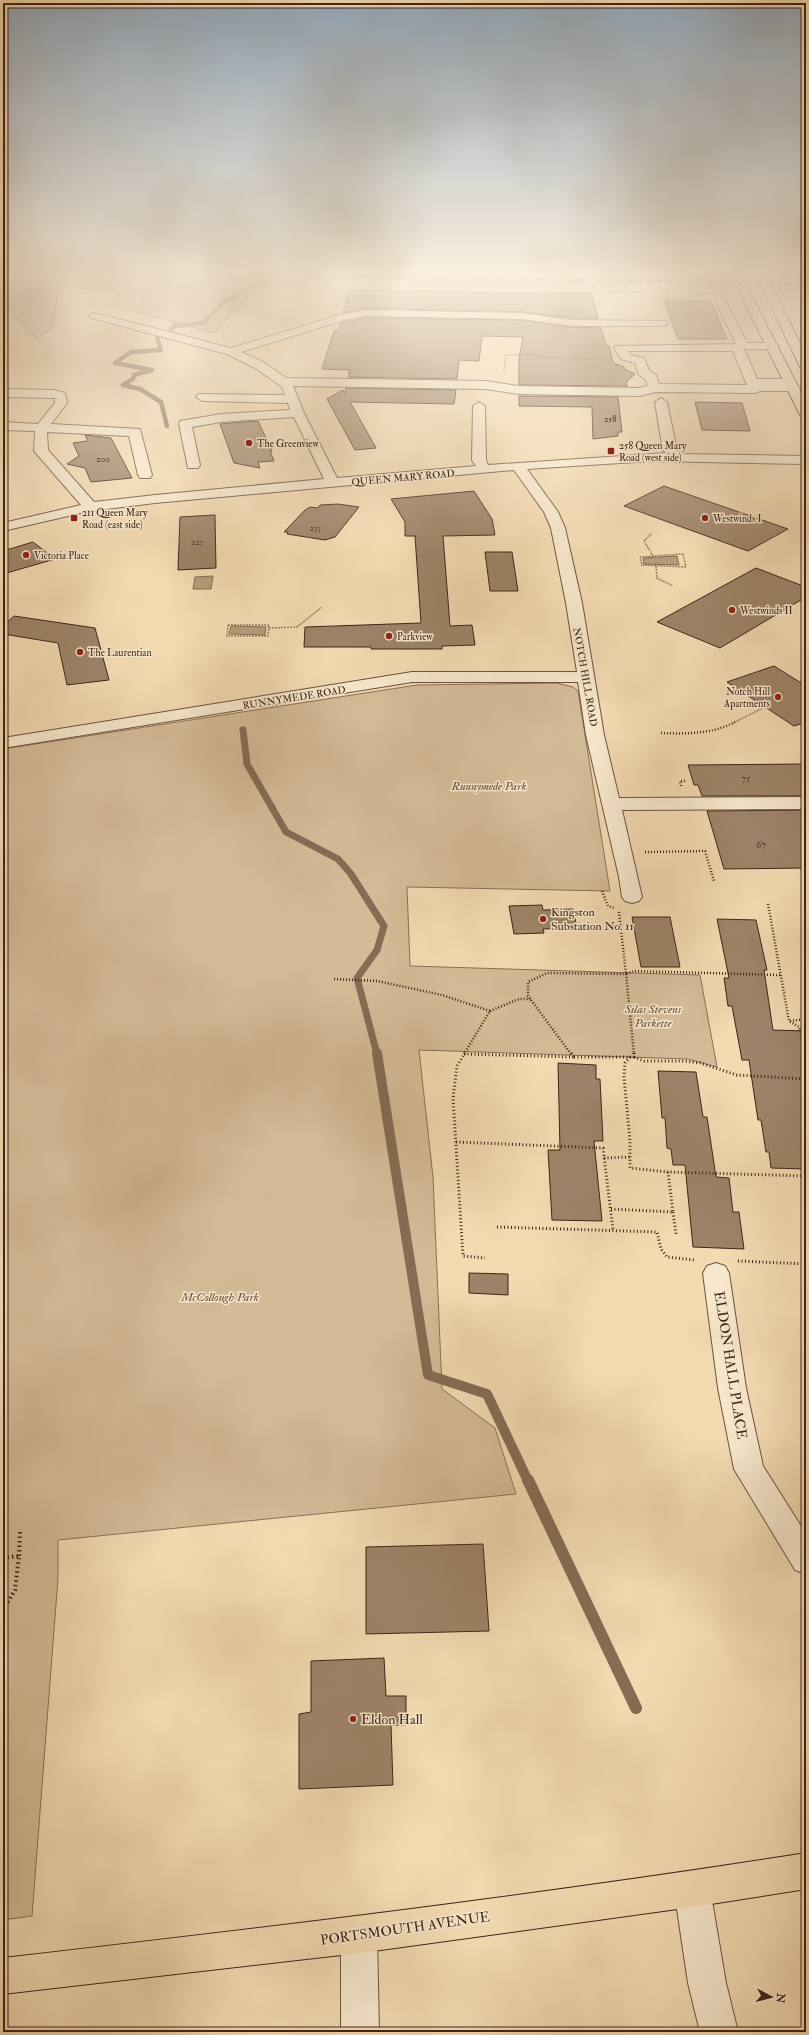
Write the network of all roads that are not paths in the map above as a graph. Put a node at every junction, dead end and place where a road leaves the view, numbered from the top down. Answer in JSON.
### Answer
{"nodes":[{"id":1,"x":260,"y":366,"type":"edge"},
{"id":2,"x":641,"y":366,"type":"edge"},
{"id":3,"x":747,"y":366,"type":"edge"},
{"id":4,"x":783,"y":366,"type":"edge"},
{"id":5,"x":284,"y":384,"type":"junction"},
{"id":6,"x":264,"y":385,"type":"dead end"},
{"id":7,"x":753,"y":385,"type":"junction"},
{"id":8,"x":792,"y":385,"type":"junction"},
{"id":9,"x":654,"y":388,"type":"junction"},
{"id":10,"x":3,"y":393,"type":"edge"},
{"id":11,"x":202,"y":397,"type":"dead end"},
{"id":12,"x":293,"y":398,"type":"junction"},
{"id":13,"x":661,"y":402,"type":"dead end"},
{"id":14,"x":479,"y":406,"type":"dead end"},
{"id":15,"x":298,"y":413,"type":"junction"},
{"id":16,"x":806,"y":416,"type":"edge"},
{"id":17,"x":3,"y":426,"type":"edge"},
{"id":18,"x":41,"y":429,"type":"junction"},
{"id":19,"x":674,"y":457,"type":"junction"},
{"id":20,"x":806,"y":460,"type":"edge"},
{"id":21,"x":193,"y":465,"type":"dead end"},
{"id":22,"x":518,"y":466,"type":"junction"},
{"id":23,"x":486,"y":470,"type":"junction"},
{"id":24,"x":145,"y":475,"type":"dead end"},
{"id":25,"x":333,"y":483,"type":"junction"},
{"id":26,"x":90,"y":507,"type":"junction"},
{"id":27,"x":5,"y":524,"type":"edge"},
{"id":28,"x":586,"y":677,"type":"junction"},
{"id":29,"x":3,"y":743,"type":"edge"},
{"id":30,"x":806,"y":803,"type":"edge"},
{"id":31,"x":611,"y":804,"type":"junction"},
{"id":32,"x":632,"y":897,"type":"dead end"},
{"id":33,"x":716,"y":1273,"type":"dead end"},
{"id":34,"x":801,"y":1543,"type":"edge"},
{"id":35,"x":806,"y":1871,"type":"edge"},
{"id":36,"x":692,"y":1889,"type":"junction"},
{"id":37,"x":359,"y":1935,"type":"junction"},
{"id":38,"x":3,"y":1976,"type":"edge"},
{"id":39,"x":360,"y":2032,"type":"edge"},
{"id":40,"x":719,"y":2032,"type":"edge"}],
"edges":[{"from":1,"to":5,"type":"street"},
{"from":2,"to":9,"type":"street"},
{"from":3,"to":7,"type":"street"},
{"from":4,"to":8,"type":"main road"},
{"from":5,"to":6,"type":"street"},
{"from":5,"to":9,"type":"street"},
{"from":5,"to":12,"type":"street"},
{"from":7,"to":8,"type":"street"},
{"from":7,"to":9,"type":"street"},
{"from":8,"to":16,"type":"main road"},
{"from":10,"to":18,"type":"street"},
{"from":11,"to":12,"type":"street"},
{"from":12,"to":15,"type":"street"},
{"from":13,"to":19,"type":"street"},
{"from":14,"to":23,"type":"street"},
{"from":15,"to":21,"type":"street"},
{"from":15,"to":25,"type":"street"},
{"from":17,"to":18,"type":"street"},
{"from":18,"to":24,"type":"street"},
{"from":18,"to":26,"type":"street"},
{"from":19,"to":20,"type":"street","name":"QUEEN MARY ROAD"},
{"from":19,"to":22,"type":"street","name":"QUEEN MARY ROAD"},
{"from":22,"to":23,"type":"street","name":"QUEEN MARY ROAD"},
{"from":22,"to":28,"type":"street","name":"NOTCH HILL ROAD"},
{"from":23,"to":25,"type":"street","name":"QUEEN MARY ROAD"},
{"from":25,"to":26,"type":"street","name":"QUEEN MARY ROAD"},
{"from":26,"to":27,"type":"street","name":"QUEEN MARY ROAD"},
{"from":28,"to":29,"type":"street","name":"RUNNYMEDE ROAD"},
{"from":28,"to":31,"type":"street","name":"NOTCH HILL ROAD"},
{"from":30,"to":31,"type":"street"},
{"from":31,"to":32,"type":"street","name":"NOTCH HILL ROAD"},
{"from":33,"to":34,"type":"street","name":"ELDON HALL PLACE"},
{"from":35,"to":36,"type":"main road","name":"PORTSMOUTH AVENUE"},
{"from":36,"to":37,"type":"main road","name":"PORTSMOUTH AVENUE"},
{"from":36,"to":40,"type":"street"},
{"from":37,"to":38,"type":"main road","name":"PORTSMOUTH AVENUE"},
{"from":37,"to":39,"type":"street"}]}
